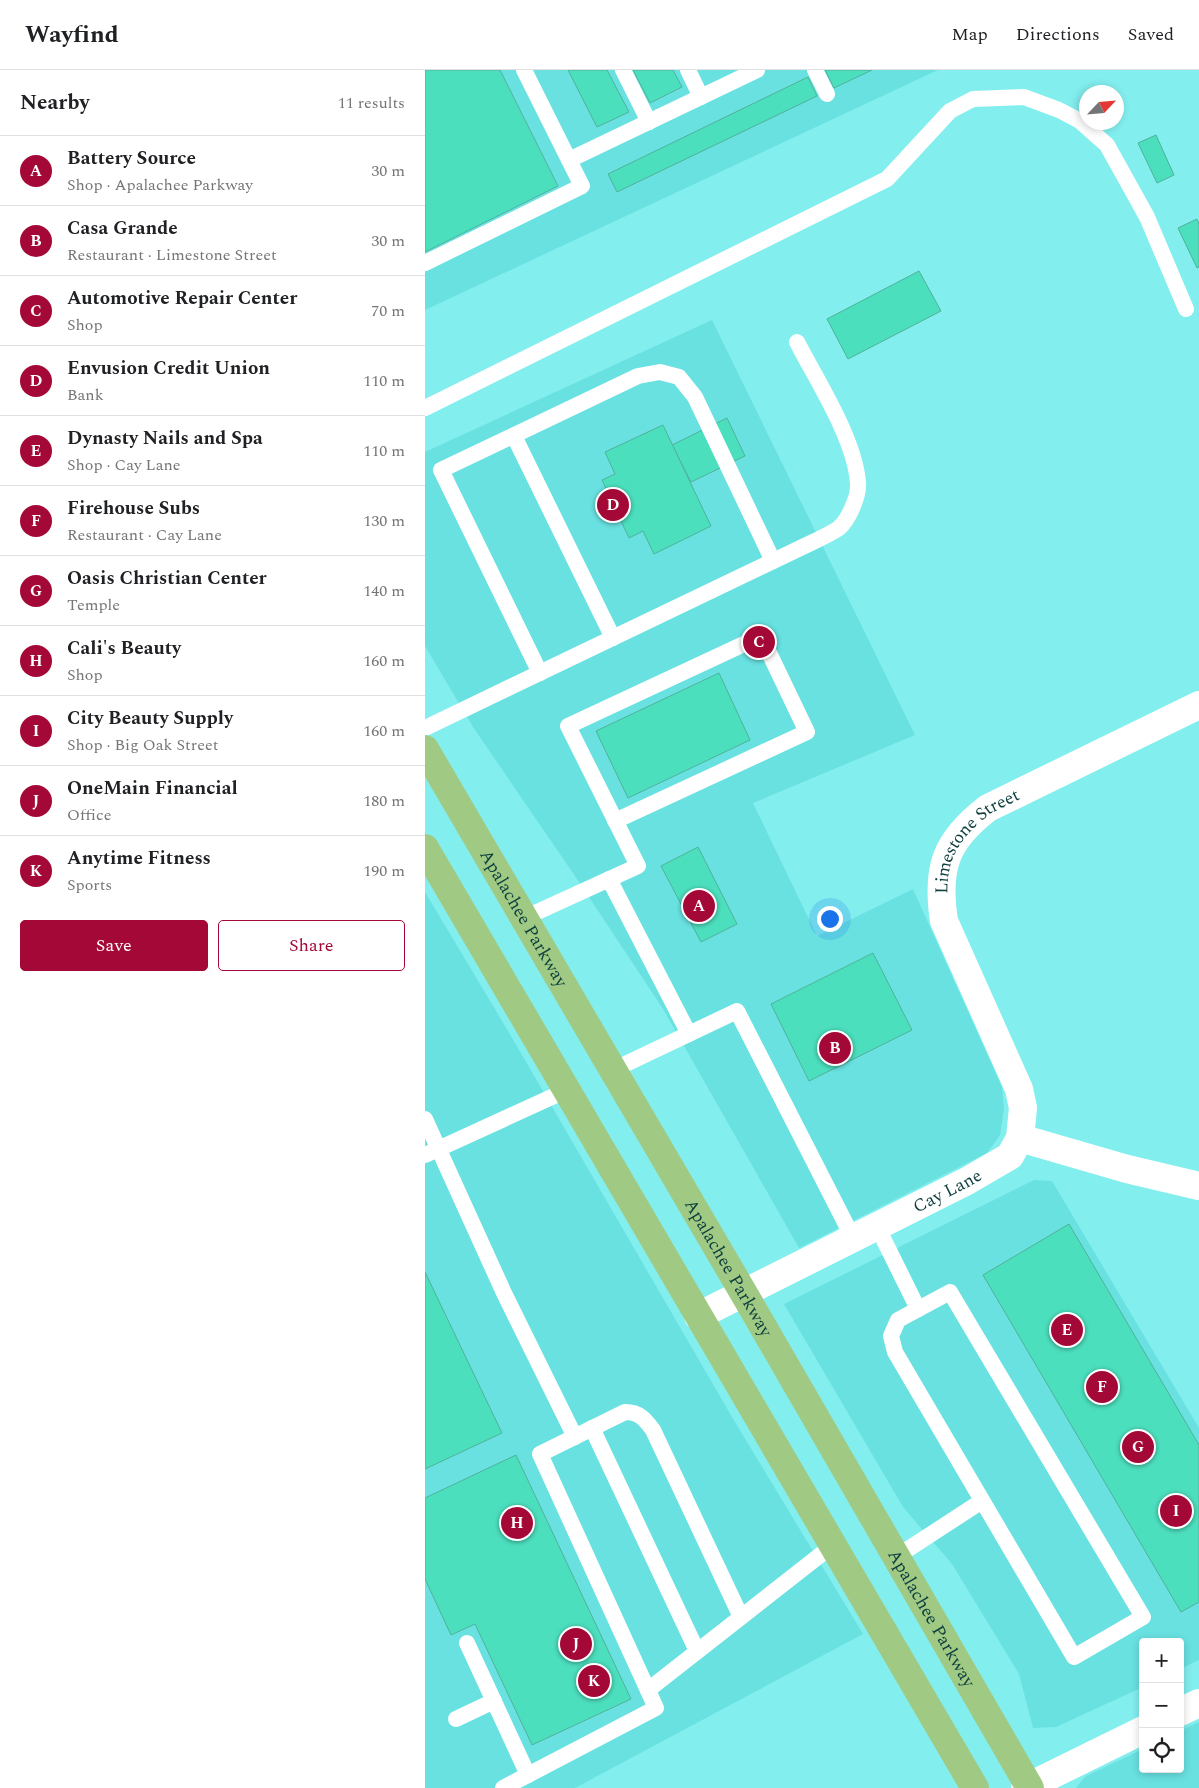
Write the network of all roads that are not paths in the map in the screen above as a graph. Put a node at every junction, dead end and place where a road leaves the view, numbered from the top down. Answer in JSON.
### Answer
{"nodes":[{"id":1,"x":525,"y":70,"type":"edge"},
{"id":2,"x":623,"y":70,"type":"edge"},
{"id":3,"x":688,"y":70,"type":"edge"},
{"id":4,"x":755,"y":70,"type":"edge"},
{"id":5,"x":815,"y":70,"type":"edge"},
{"id":6,"x":827,"y":94,"type":"dead end"},
{"id":7,"x":701,"y":97,"type":"junction"},
{"id":8,"x":649,"y":122,"type":"junction"},
{"id":9,"x":569,"y":160,"type":"junction"},
{"id":10,"x":425,"y":263,"type":"edge"},
{"id":11,"x":1186,"y":309,"type":"dead end"},
{"id":12,"x":797,"y":342,"type":"dead end"},
{"id":13,"x":425,"y":408,"type":"edge"},
{"id":14,"x":514,"y":436,"type":"junction"},
{"id":15,"x":773,"y":561,"type":"junction"},
{"id":16,"x":613,"y":638,"type":"junction"},
{"id":17,"x":540,"y":673,"type":"junction"},
{"id":18,"x":1199,"y":705,"type":"edge"},
{"id":19,"x":425,"y":728,"type":"edge"},
{"id":20,"x":425,"y":749,"type":"edge"},
{"id":21,"x":615,"y":821,"type":"junction"},
{"id":22,"x":426,"y":851,"type":"edge"},
{"id":23,"x":609,"y":879,"type":"junction"},
{"id":24,"x":524,"y":918,"type":"junction"},
{"id":25,"x":689,"y":1034,"type":"junction"},
{"id":26,"x":613,"y":1070,"type":"junction"},
{"id":27,"x":567,"y":1090,"type":"junction"},
{"id":28,"x":425,"y":1119,"type":"edge"},
{"id":29,"x":1019,"y":1138,"type":"junction"},
{"id":30,"x":432,"y":1152,"type":"edge"},
{"id":31,"x":1199,"y":1186,"type":"edge"},
{"id":32,"x":877,"y":1226,"type":"junction"},
{"id":33,"x":853,"y":1238,"type":"junction"},
{"id":34,"x":743,"y":1292,"type":"junction"},
{"id":35,"x":918,"y":1309,"type":"junction"},
{"id":36,"x":698,"y":1316,"type":"junction"},
{"id":37,"x":592,"y":1428,"type":"junction"},
{"id":38,"x":575,"y":1437,"type":"junction"},
{"id":39,"x":982,"y":1501,"type":"junction"},
{"id":40,"x":833,"y":1545,"type":"junction"},
{"id":41,"x":896,"y":1557,"type":"junction"},
{"id":42,"x":741,"y":1617,"type":"junction"},
{"id":43,"x":467,"y":1642,"type":"dead end"},
{"id":44,"x":697,"y":1651,"type":"junction"},
{"id":45,"x":648,"y":1690,"type":"junction"},
{"id":46,"x":494,"y":1701,"type":"junction"},
{"id":47,"x":1199,"y":1702,"type":"edge"},
{"id":48,"x":1184,"y":1710,"type":"edge"},
{"id":49,"x":456,"y":1719,"type":"dead end"},
{"id":50,"x":1139,"y":1732,"type":"edge"},
{"id":51,"x":528,"y":1775,"type":"junction"},
{"id":52,"x":1028,"y":1787,"type":"edge"},
{"id":53,"x":503,"y":1788,"type":"edge"},
{"id":54,"x":975,"y":1788,"type":"edge"}],
"edges":[{"from":1,"to":9,"type":"lane"},
{"from":2,"to":8,"type":"lane"},
{"from":3,"to":7,"type":"lane"},
{"from":4,"to":7,"type":"lane"},
{"from":5,"to":6,"type":"lane"},
{"from":7,"to":8,"type":"lane"},
{"from":8,"to":9,"type":"lane"},
{"from":9,"to":10,"type":"lane"},
{"from":11,"to":13,"type":"lane"},
{"from":12,"to":15,"type":"lane"},
{"from":14,"to":15,"type":"lane"},
{"from":14,"to":16,"type":"lane"},
{"from":14,"to":17,"type":"lane"},
{"from":15,"to":16,"type":"lane"},
{"from":16,"to":17,"type":"lane"},
{"from":17,"to":19,"type":"lane"},
{"from":18,"to":29,"type":"street","name":"Limestone Street"},
{"from":20,"to":24,"type":"main road","name":"Apalachee Parkway"},
{"from":21,"to":21,"type":"lane"},
{"from":21,"to":23,"type":"lane"},
{"from":22,"to":27,"type":"main road"},
{"from":23,"to":24,"type":"lane"},
{"from":23,"to":25,"type":"lane"},
{"from":24,"to":26,"type":"main road","name":"Apalachee Parkway"},
{"from":25,"to":26,"type":"lane"},
{"from":25,"to":33,"type":"lane"},
{"from":26,"to":34,"type":"main road","name":"Apalachee Parkway"},
{"from":27,"to":30,"type":"lane"},
{"from":27,"to":36,"type":"main road"},
{"from":28,"to":30,"type":"lane"},
{"from":29,"to":31,"type":"street"},
{"from":29,"to":32,"type":"street","name":"Cay Lane"},
{"from":30,"to":38,"type":"lane"},
{"from":32,"to":33,"type":"street","name":"Cay Lane"},
{"from":32,"to":35,"type":"lane"},
{"from":33,"to":34,"type":"street","name":"Cay Lane"},
{"from":34,"to":36,"type":"street","name":"Cay Lane"},
{"from":34,"to":41,"type":"main road","name":"Apalachee Parkway"},
{"from":35,"to":39,"type":"lane"},
{"from":35,"to":39,"type":"lane"},
{"from":36,"to":40,"type":"main road"},
{"from":37,"to":38,"type":"lane"},
{"from":37,"to":42,"type":"lane"},
{"from":37,"to":44,"type":"lane"},
{"from":38,"to":45,"type":"lane"},
{"from":39,"to":41,"type":"lane"},
{"from":40,"to":42,"type":"lane"},
{"from":40,"to":54,"type":"main road"},
{"from":41,"to":52,"type":"main road","name":"Apalachee Parkway"},
{"from":42,"to":44,"type":"lane"},
{"from":43,"to":46,"type":"lane"},
{"from":44,"to":45,"type":"lane"},
{"from":45,"to":51,"type":"lane"},
{"from":46,"to":49,"type":"lane"},
{"from":46,"to":51,"type":"lane"},
{"from":47,"to":48,"type":"street"},
{"from":50,"to":52,"type":"street"},
{"from":51,"to":53,"type":"lane"}]}
